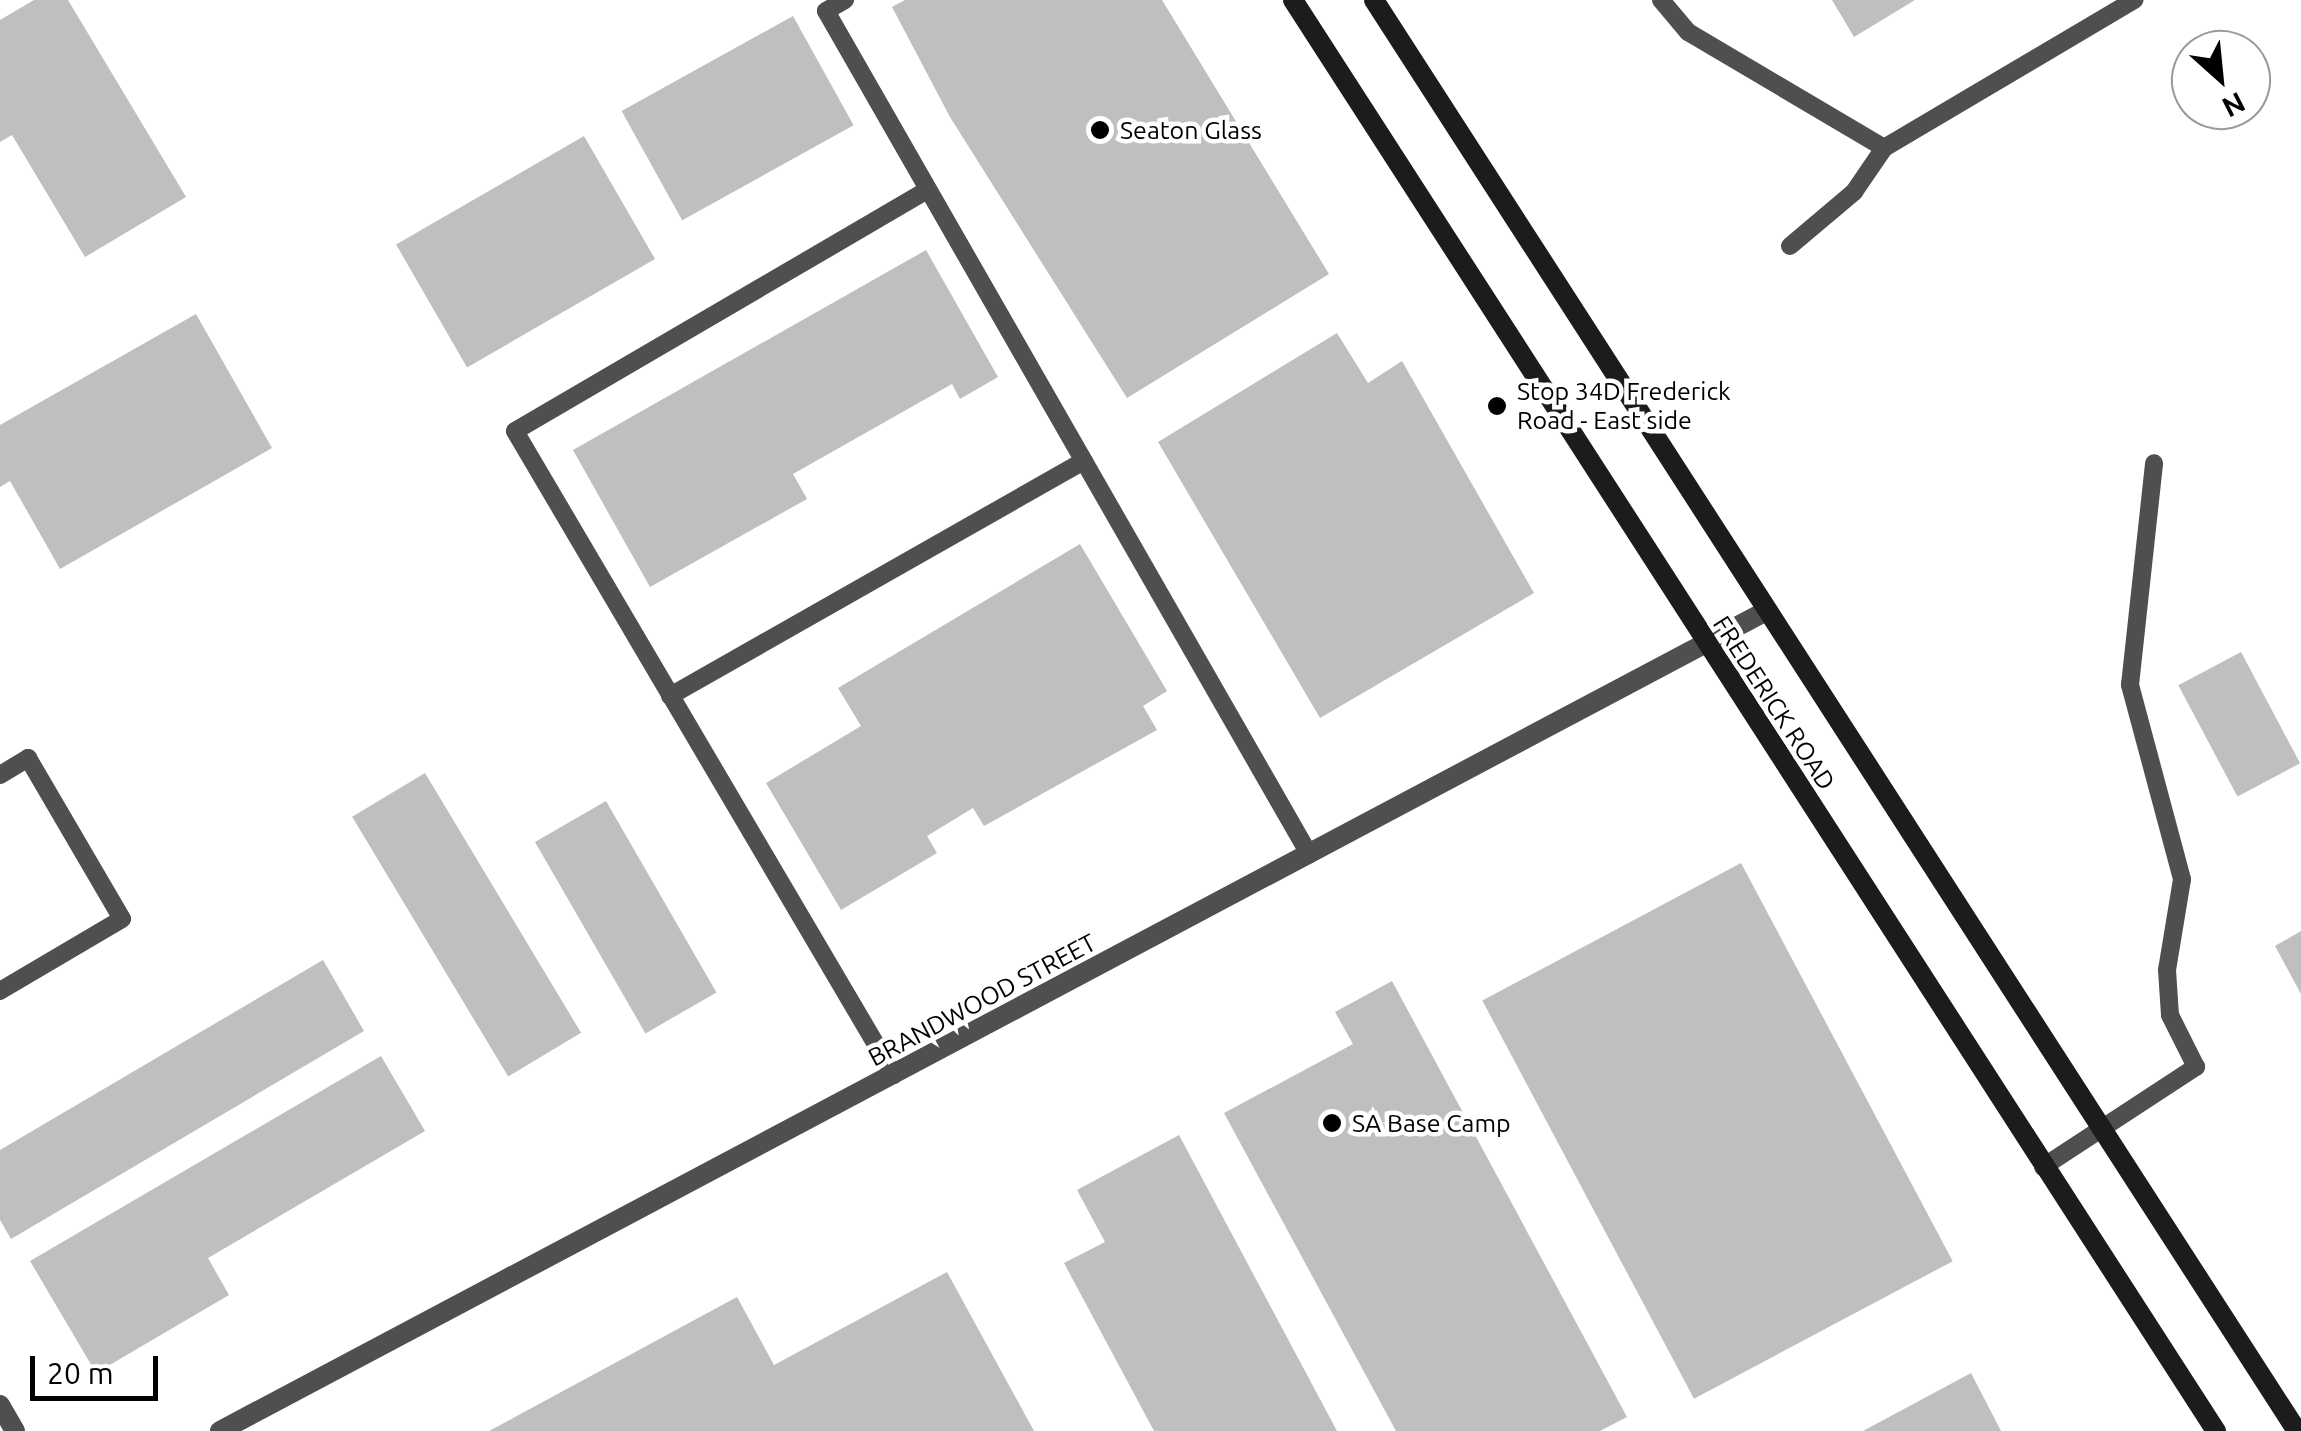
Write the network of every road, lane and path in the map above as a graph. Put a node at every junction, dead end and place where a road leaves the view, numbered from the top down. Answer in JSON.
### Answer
{"nodes":[{"id":1,"x":845,"y":0,"type":"edge"},
{"id":2,"x":1293,"y":0,"type":"edge"},
{"id":3,"x":1374,"y":0,"type":"edge"},
{"id":4,"x":1660,"y":0,"type":"edge"},
{"id":5,"x":2134,"y":0,"type":"edge"},
{"id":6,"x":1884,"y":148,"type":"junction"},
{"id":7,"x":928,"y":190,"type":"junction"},
{"id":8,"x":1790,"y":246,"type":"dead end"},
{"id":9,"x":1084,"y":461,"type":"junction"},
{"id":10,"x":2154,"y":463,"type":"dead end"},
{"id":11,"x":1766,"y":611,"type":"junction"},
{"id":12,"x":1706,"y":644,"type":"junction"},
{"id":13,"x":670,"y":696,"type":"junction"},
{"id":14,"x":0,"y":775,"type":"edge"},
{"id":15,"x":1310,"y":854,"type":"junction"},
{"id":16,"x":0,"y":991,"type":"edge"},
{"id":17,"x":894,"y":1075,"type":"junction"},
{"id":18,"x":2098,"y":1130,"type":"junction"},
{"id":19,"x":2043,"y":1167,"type":"junction"},
{"id":20,"x":0,"y":1405,"type":"edge"},
{"id":21,"x":16,"y":1431,"type":"edge"},
{"id":22,"x":220,"y":1431,"type":"edge"},
{"id":23,"x":2216,"y":1431,"type":"edge"},
{"id":24,"x":2297,"y":1431,"type":"edge"}],
"edges":[{"from":1,"to":7,"type":"lane"},
{"from":2,"to":12,"type":"main road","name":"FREDERICK ROAD"},
{"from":3,"to":11,"type":"main road","name":"FREDERICK ROAD"},
{"from":4,"to":6,"type":"lane"},
{"from":5,"to":6,"type":"lane"},
{"from":6,"to":8,"type":"lane"},
{"from":7,"to":9,"type":"lane"},
{"from":7,"to":13,"type":"lane"},
{"from":9,"to":13,"type":"lane"},
{"from":9,"to":15,"type":"lane"},
{"from":10,"to":18,"type":"lane"},
{"from":11,"to":12,"type":"street","name":"BRANDWOOD STREET"},
{"from":11,"to":18,"type":"main road","name":"FREDERICK ROAD"},
{"from":12,"to":15,"type":"street","name":"BRANDWOOD STREET"},
{"from":12,"to":19,"type":"main road","name":"FREDERICK ROAD"},
{"from":13,"to":17,"type":"lane"},
{"from":14,"to":16,"type":"lane"},
{"from":15,"to":17,"type":"street","name":"BRANDWOOD STREET"},
{"from":17,"to":22,"type":"street","name":"BRANDWOOD STREET"},
{"from":18,"to":19,"type":"lane"},
{"from":18,"to":24,"type":"main road","name":"FREDERICK ROAD"},
{"from":19,"to":23,"type":"main road","name":"FREDERICK ROAD"},
{"from":20,"to":21,"type":"street"}]}
